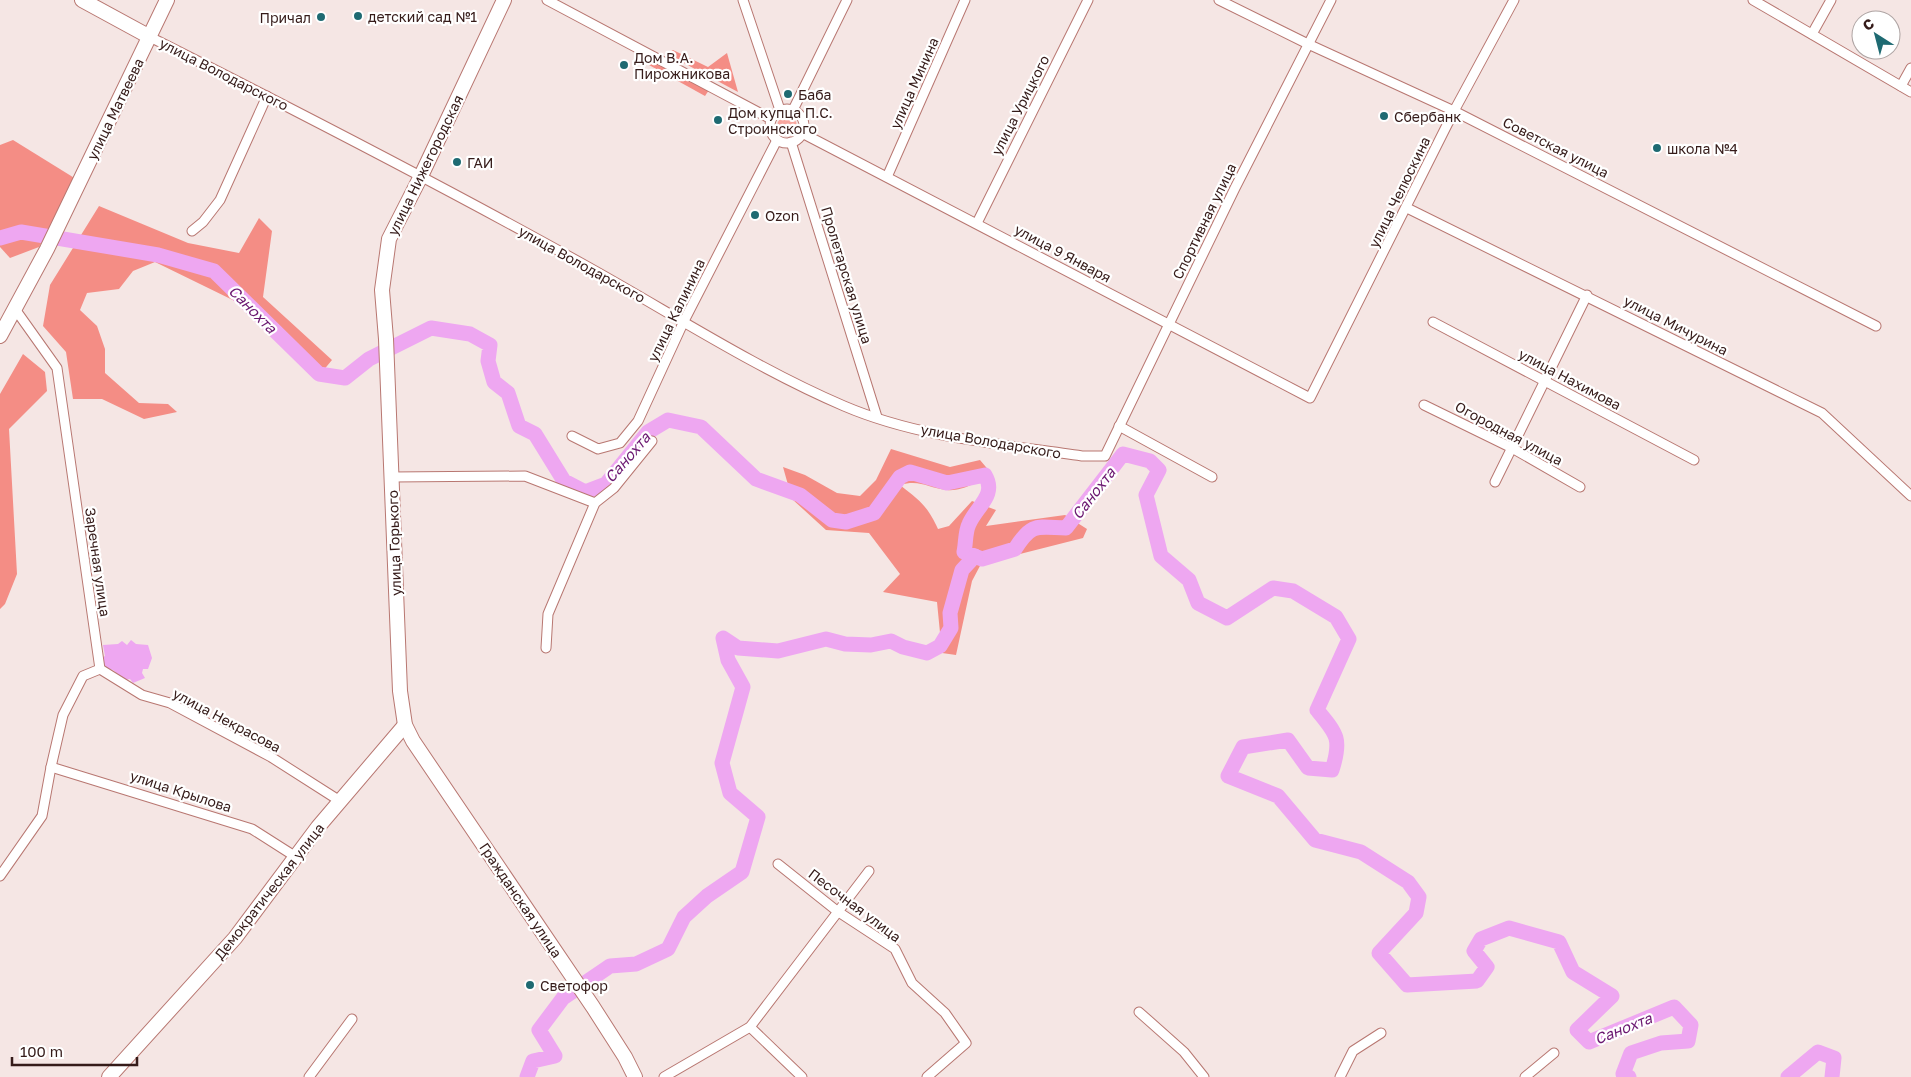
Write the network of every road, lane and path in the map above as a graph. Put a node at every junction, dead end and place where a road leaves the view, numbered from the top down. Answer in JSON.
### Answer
{"nodes":[{"id":1,"x":82,"y":0,"type":"edge"},
{"id":2,"x":167,"y":0,"type":"edge"},
{"id":3,"x":504,"y":0,"type":"edge"},
{"id":4,"x":547,"y":0,"type":"edge"},
{"id":5,"x":743,"y":0,"type":"edge"},
{"id":6,"x":847,"y":0,"type":"edge"},
{"id":7,"x":965,"y":0,"type":"edge"},
{"id":8,"x":1088,"y":0,"type":"edge"},
{"id":9,"x":1219,"y":0,"type":"edge"},
{"id":10,"x":1331,"y":0,"type":"edge"},
{"id":11,"x":1514,"y":0,"type":"edge"},
{"id":12,"x":1752,"y":0,"type":"edge"},
{"id":13,"x":1831,"y":0,"type":"edge"},
{"id":14,"x":1812,"y":34,"type":"junction"},
{"id":15,"x":150,"y":37,"type":"junction"},
{"id":16,"x":1308,"y":44,"type":"junction"},
{"id":17,"x":1911,"y":68,"type":"edge"},
{"id":18,"x":1901,"y":86,"type":"junction"},
{"id":19,"x":1911,"y":92,"type":"edge"},
{"id":20,"x":267,"y":96,"type":"junction"},
{"id":21,"x":780,"y":110,"type":"junction"},
{"id":22,"x":793,"y":110,"type":"junction"},
{"id":23,"x":1454,"y":110,"type":"junction"},
{"id":24,"x":771,"y":119,"type":"junction"},
{"id":25,"x":802,"y":133,"type":"junction"},
{"id":26,"x":778,"y":140,"type":"junction"},
{"id":27,"x":791,"y":142,"type":"junction"},
{"id":28,"x":421,"y":176,"type":"junction"},
{"id":29,"x":887,"y":177,"type":"junction"},
{"id":30,"x":1407,"y":208,"type":"junction"},
{"id":31,"x":977,"y":223,"type":"junction"},
{"id":32,"x":192,"y":231,"type":"dead end"},
{"id":33,"x":1587,"y":295,"type":"junction"},
{"id":34,"x":15,"y":309,"type":"junction"},
{"id":35,"x":684,"y":321,"type":"junction"},
{"id":36,"x":1433,"y":322,"type":"dead end"},
{"id":37,"x":1168,"y":324,"type":"junction"},
{"id":38,"x":1876,"y":326,"type":"dead end"},
{"id":39,"x":0,"y":336,"type":"edge"},
{"id":40,"x":387,"y":360,"type":"joint"},
{"id":41,"x":1545,"y":381,"type":"junction"},
{"id":42,"x":1310,"y":398,"type":"joint"},
{"id":43,"x":1424,"y":405,"type":"dead end"},
{"id":44,"x":877,"y":417,"type":"junction"},
{"id":45,"x":1119,"y":426,"type":"junction"},
{"id":46,"x":572,"y":436,"type":"dead end"},
{"id":47,"x":652,"y":441,"type":"dead end"},
{"id":48,"x":1512,"y":448,"type":"junction"},
{"id":49,"x":1105,"y":456,"type":"joint"},
{"id":50,"x":1694,"y":460,"type":"dead end"},
{"id":51,"x":392,"y":477,"type":"junction"},
{"id":52,"x":1212,"y":477,"type":"dead end"},
{"id":53,"x":1496,"y":482,"type":"dead end"},
{"id":54,"x":1580,"y":487,"type":"dead end"},
{"id":55,"x":1911,"y":496,"type":"edge"},
{"id":56,"x":595,"y":503,"type":"junction"},
{"id":57,"x":546,"y":648,"type":"dead end"},
{"id":58,"x":100,"y":668,"type":"junction"},
{"id":59,"x":405,"y":725,"type":"junction"},
{"id":60,"x":51,"y":767,"type":"junction"},
{"id":61,"x":340,"y":801,"type":"junction"},
{"id":62,"x":296,"y":857,"type":"junction"},
{"id":63,"x":778,"y":864,"type":"dead end"},
{"id":64,"x":869,"y":871,"type":"dead end"},
{"id":65,"x":0,"y":876,"type":"edge"},
{"id":66,"x":836,"y":912,"type":"junction"},
{"id":67,"x":1139,"y":1012,"type":"dead end"},
{"id":68,"x":352,"y":1019,"type":"dead end"},
{"id":69,"x":750,"y":1027,"type":"junction"},
{"id":70,"x":1381,"y":1033,"type":"dead end"},
{"id":71,"x":1554,"y":1053,"type":"dead end"},
{"id":72,"x":109,"y":1077,"type":"edge"},
{"id":73,"x":309,"y":1077,"type":"edge"},
{"id":74,"x":635,"y":1077,"type":"edge"},
{"id":75,"x":664,"y":1077,"type":"edge"},
{"id":76,"x":802,"y":1077,"type":"edge"},
{"id":77,"x":927,"y":1077,"type":"edge"},
{"id":78,"x":1204,"y":1077,"type":"edge"},
{"id":79,"x":1340,"y":1077,"type":"edge"},
{"id":80,"x":1525,"y":1077,"type":"edge"}],
"edges":[{"from":1,"to":15,"type":"street","name":"улица Володарского"},
{"from":2,"to":15,"type":"street","name":"улица Матвеева"},
{"from":3,"to":28,"type":"street","name":"улица Нижегородская"},
{"from":4,"to":24,"type":"street"},
{"from":5,"to":21,"type":"street"},
{"from":6,"to":22,"type":"street"},
{"from":7,"to":29,"type":"street","name":"улица Минина"},
{"from":8,"to":31,"type":"street","name":"улица Урицкого"},
{"from":9,"to":16,"type":"street","name":"Советская улица"},
{"from":10,"to":16,"type":"street","name":"Спортивная улица"},
{"from":11,"to":23,"type":"street","name":"улица Челюскина"},
{"from":12,"to":14,"type":"street"},
{"from":13,"to":14,"type":"street"},
{"from":14,"to":18,"type":"street"},
{"from":15,"to":20,"type":"street","name":"улица Володарского"},
{"from":15,"to":34,"type":"street","name":"улица Матвеева"},
{"from":16,"to":23,"type":"street","name":"Советская улица"},
{"from":16,"to":37,"type":"street","name":"Спортивная улица"},
{"from":17,"to":18,"type":"street"},
{"from":18,"to":19,"type":"street"},
{"from":20,"to":28,"type":"street","name":"улица Володарского"},
{"from":20,"to":32,"type":"street"},
{"from":21,"to":22,"type":"street"},
{"from":21,"to":24,"type":"street"},
{"from":22,"to":25,"type":"street"},
{"from":23,"to":30,"type":"street","name":"улица Челюскина"},
{"from":23,"to":38,"type":"street","name":"Советская улица"},
{"from":24,"to":26,"type":"street"},
{"from":25,"to":27,"type":"street"},
{"from":25,"to":29,"type":"street","name":"улица 9 Января"},
{"from":26,"to":27,"type":"street"},
{"from":26,"to":35,"type":"street","name":"улица Калинина"},
{"from":27,"to":44,"type":"street","name":"Пролетарская улица"},
{"from":28,"to":35,"type":"street","name":"улица Володарского"},
{"from":28,"to":40,"type":"street","name":"улица Нижегородская"},
{"from":29,"to":31,"type":"street","name":"улица 9 Января"},
{"from":30,"to":33,"type":"street","name":"улица Мичурина"},
{"from":30,"to":42,"type":"street","name":"улица Челюскина"},
{"from":31,"to":37,"type":"street","name":"улица 9 Января"},
{"from":33,"to":41,"type":"street"},
{"from":33,"to":55,"type":"street","name":"улица Мичурина"},
{"from":34,"to":39,"type":"street","name":"улица Матвеева"},
{"from":34,"to":58,"type":"street","name":"Заречная улица"},
{"from":35,"to":44,"type":"street","name":"улица Володарского"},
{"from":35,"to":46,"type":"street","name":"улица Калинина"},
{"from":36,"to":41,"type":"street","name":"улица Нахимова"},
{"from":37,"to":42,"type":"street","name":"улица 9 Января"},
{"from":37,"to":45,"type":"street","name":"Спортивная улица"},
{"from":40,"to":51,"type":"street","name":"улица Горького"},
{"from":41,"to":48,"type":"street"},
{"from":41,"to":50,"type":"street","name":"улица Нахимова"},
{"from":43,"to":48,"type":"street","name":"Огородная улица"},
{"from":44,"to":49,"type":"street","name":"улица Володарского"},
{"from":45,"to":49,"type":"street","name":"Спортивная улица"},
{"from":45,"to":52,"type":"street"},
{"from":47,"to":56,"type":"street"},
{"from":48,"to":53,"type":"street"},
{"from":48,"to":54,"type":"street","name":"Огородная улица"},
{"from":51,"to":56,"type":"street"},
{"from":51,"to":59,"type":"street","name":"улица Горького"},
{"from":56,"to":57,"type":"street"},
{"from":58,"to":60,"type":"street"},
{"from":58,"to":61,"type":"street","name":"улица Некрасова"},
{"from":59,"to":61,"type":"street","name":"Демократическая улица"},
{"from":59,"to":74,"type":"street","name":"Гражданская улица"},
{"from":60,"to":62,"type":"street","name":"улица Крылова"},
{"from":60,"to":65,"type":"street"},
{"from":61,"to":62,"type":"street","name":"Демократическая улица"},
{"from":62,"to":72,"type":"street","name":"Демократическая улица"},
{"from":63,"to":66,"type":"street","name":"Песочная улица"},
{"from":64,"to":66,"type":"street"},
{"from":66,"to":69,"type":"street"},
{"from":66,"to":77,"type":"street","name":"Песочная улица"},
{"from":67,"to":78,"type":"street"},
{"from":68,"to":73,"type":"street"},
{"from":69,"to":75,"type":"street"},
{"from":69,"to":76,"type":"street"},
{"from":70,"to":79,"type":"street"},
{"from":71,"to":80,"type":"street"}]}
